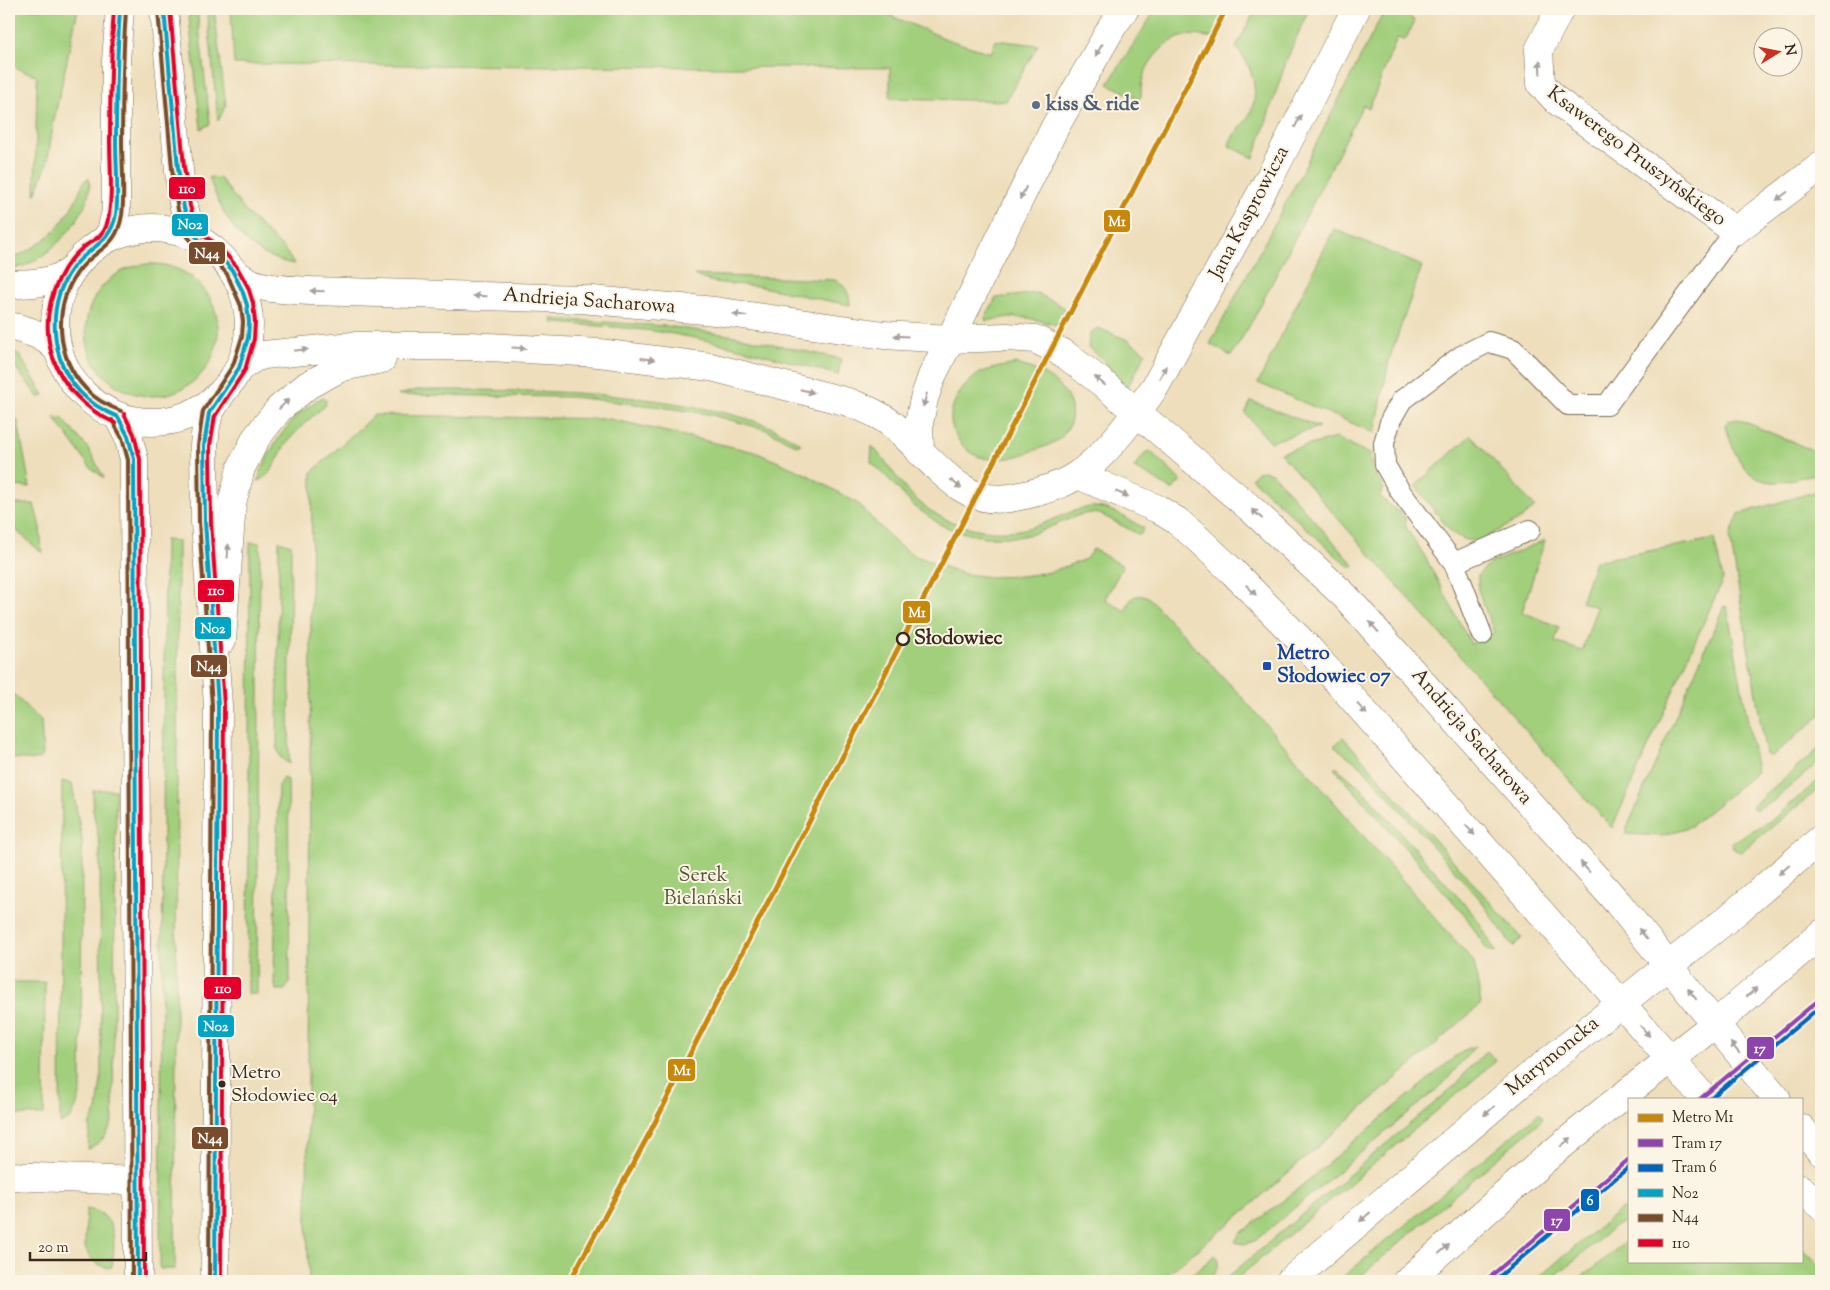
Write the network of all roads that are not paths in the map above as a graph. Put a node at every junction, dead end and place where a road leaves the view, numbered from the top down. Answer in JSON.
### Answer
{"nodes":[{"id":1,"x":120,"y":9,"type":"edge"},
{"id":2,"x":164,"y":9,"type":"edge"},
{"id":3,"x":1125,"y":9,"type":"edge"},
{"id":4,"x":1356,"y":9,"type":"edge"},
{"id":5,"x":1560,"y":9,"type":"edge"},
{"id":6,"x":1821,"y":166,"type":"edge"},
{"id":7,"x":1735,"y":231,"type":"junction"},
{"id":8,"x":106,"y":239,"type":"junction"},
{"id":9,"x":200,"y":241,"type":"junction"},
{"id":10,"x":232,"y":270,"type":"junction"},
{"id":11,"x":70,"y":272,"type":"junction"},
{"id":12,"x":9,"y":284,"type":"edge"},
{"id":13,"x":9,"y":326,"type":"edge"},
{"id":14,"x":950,"y":339,"type":"junction"},
{"id":15,"x":470,"y":346,"type":"junction"},
{"id":16,"x":57,"y":349,"type":"junction"},
{"id":17,"x":239,"y":368,"type":"junction"},
{"id":18,"x":221,"y":394,"type":"junction"},
{"id":19,"x":1137,"y":413,"type":"junction"},
{"id":20,"x":118,"y":417,"type":"junction"},
{"id":21,"x":920,"y":452,"type":"junction"},
{"id":22,"x":1078,"y":475,"type":"junction"},
{"id":23,"x":1530,"y":530,"type":"dead end"},
{"id":24,"x":1454,"y":563,"type":"junction"},
{"id":25,"x":1482,"y":635,"type":"dead end"},
{"id":26,"x":218,"y":704,"type":"junction"},
{"id":27,"x":1821,"y":839,"type":"edge"},
{"id":28,"x":1821,"y":934,"type":"edge"},
{"id":29,"x":1668,"y":965,"type":"junction"},
{"id":30,"x":1621,"y":1002,"type":"junction"},
{"id":31,"x":1715,"y":1024,"type":"junction"},
{"id":32,"x":1670,"y":1059,"type":"junction"},
{"id":33,"x":1704,"y":1098,"type":"edge"},
{"id":34,"x":1776,"y":1098,"type":"edge"},
{"id":35,"x":1802,"y":1129,"type":"edge"},
{"id":36,"x":1821,"y":1152,"type":"edge"},
{"id":37,"x":9,"y":1176,"type":"edge"},
{"id":38,"x":138,"y":1181,"type":"junction"},
{"id":39,"x":1802,"y":1189,"type":"edge"},
{"id":40,"x":1821,"y":1206,"type":"edge"},
{"id":41,"x":138,"y":1281,"type":"edge"},
{"id":42,"x":215,"y":1281,"type":"edge"},
{"id":43,"x":1290,"y":1281,"type":"edge"},
{"id":44,"x":1408,"y":1281,"type":"edge"}],
"edges":[{"from":1,"to":8,"type":"street"},
{"from":2,"to":9,"type":"street"},
{"from":3,"to":14,"type":"street","one_way":true},
{"from":19,"to":4,"type":"street","name":"Jana Kasprowicza","one_way":true},
{"from":7,"to":5,"type":"street","name":"Ksawerego Pruszyńskiego","one_way":true},
{"from":6,"to":7,"type":"street","name":"Ksawerego Pruszyńskiego","one_way":true},
{"from":7,"to":24,"type":"lane"},
{"from":8,"to":9,"type":"street"},
{"from":8,"to":11,"type":"street"},
{"from":9,"to":10,"type":"street"},
{"from":14,"to":10,"type":"street","name":"Andrieja Sacharowa","one_way":true},
{"from":10,"to":17,"type":"street"},
{"from":11,"to":12,"type":"street"},
{"from":11,"to":16,"type":"street"},
{"from":13,"to":16,"type":"street"},
{"from":19,"to":14,"type":"street","name":"Andrieja Sacharowa","one_way":true},
{"from":14,"to":21,"type":"street","one_way":true},
{"from":17,"to":15,"type":"street","one_way":true},
{"from":15,"to":21,"type":"street","one_way":true},
{"from":26,"to":15,"type":"street","one_way":true},
{"from":16,"to":20,"type":"street"},
{"from":17,"to":18,"type":"street"},
{"from":18,"to":20,"type":"street"},
{"from":18,"to":26,"type":"street"},
{"from":19,"to":22,"type":"street","name":"Jana Kasprowicza"},
{"from":29,"to":19,"type":"street","name":"Andrieja Sacharowa","one_way":true},
{"from":20,"to":38,"type":"street"},
{"from":21,"to":22,"type":"street","name":"Jana Kasprowicza","one_way":true},
{"from":22,"to":30,"type":"street","one_way":true},
{"from":23,"to":24,"type":"lane"},
{"from":24,"to":25,"type":"lane"},
{"from":26,"to":42,"type":"street"},
{"from":27,"to":29,"type":"street","name":"Marymoncka","one_way":true},
{"from":31,"to":28,"type":"street","one_way":true},
{"from":29,"to":30,"type":"street","name":"Marymoncka"},
{"from":31,"to":29,"type":"street","name":"Andrieja Sacharowa","one_way":true},
{"from":30,"to":32,"type":"street","one_way":true},
{"from":30,"to":43,"type":"street","name":"Marymoncka","one_way":true},
{"from":31,"to":32,"type":"street"},
{"from":34,"to":31,"type":"street","name":"Andrieja Sacharowa","one_way":true},
{"from":32,"to":33,"type":"street"},
{"from":44,"to":32,"type":"street","one_way":true},
{"from":35,"to":36,"type":"street"},
{"from":37,"to":38,"type":"street"},
{"from":38,"to":41,"type":"street"},
{"from":39,"to":40,"type":"street"}]}
